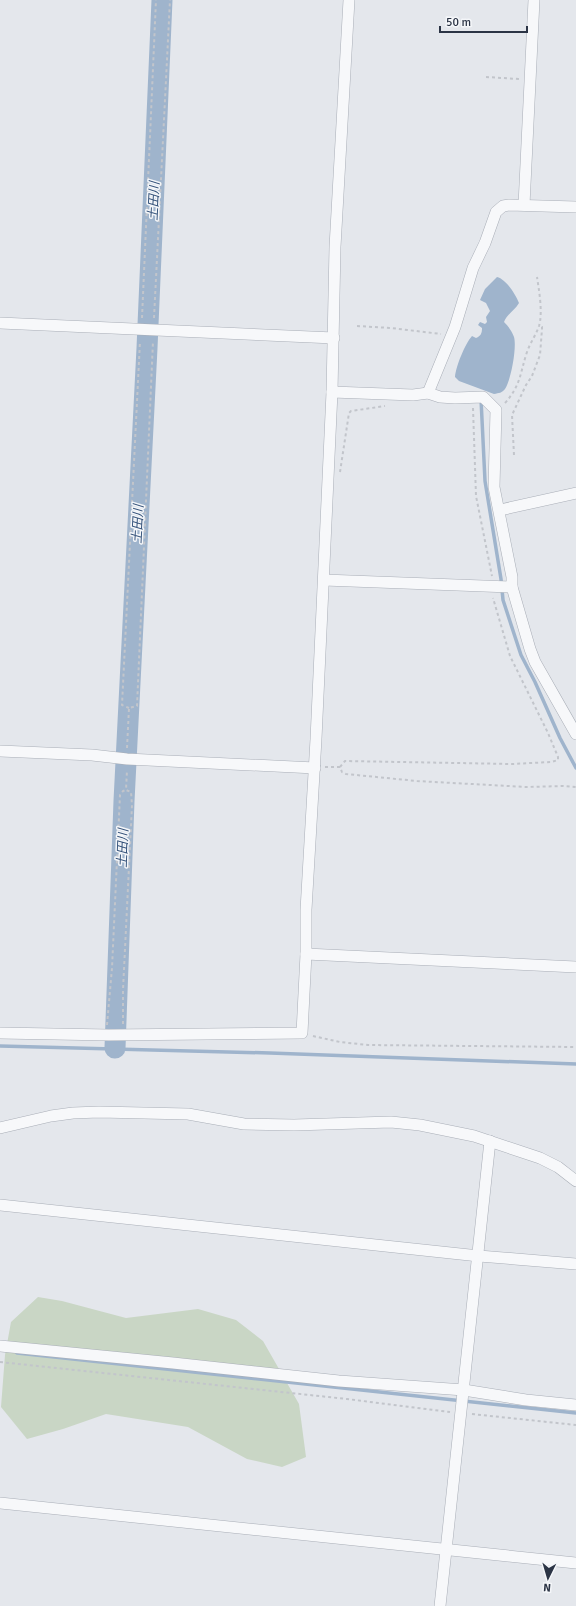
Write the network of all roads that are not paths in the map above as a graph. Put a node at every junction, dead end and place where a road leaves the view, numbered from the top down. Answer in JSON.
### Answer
{"nodes":[{"id":1,"x":349,"y":0,"type":"edge"},
{"id":2,"x":534,"y":0,"type":"edge"},
{"id":3,"x":524,"y":205,"type":"junction"},
{"id":4,"x":576,"y":207,"type":"edge"},
{"id":5,"x":0,"y":323,"type":"edge"},
{"id":6,"x":334,"y":338,"type":"junction"},
{"id":7,"x":332,"y":392,"type":"junction"},
{"id":8,"x":428,"y":393,"type":"junction"},
{"id":9,"x":576,"y":493,"type":"edge"},
{"id":10,"x":500,"y":510,"type":"junction"},
{"id":11,"x":324,"y":580,"type":"junction"},
{"id":12,"x":512,"y":587,"type":"junction"},
{"id":13,"x":576,"y":734,"type":"edge"},
{"id":14,"x":0,"y":751,"type":"edge"},
{"id":15,"x":315,"y":768,"type":"junction"},
{"id":16,"x":306,"y":954,"type":"junction"},
{"id":17,"x":576,"y":967,"type":"edge"},
{"id":18,"x":0,"y":1033,"type":"edge"},
{"id":19,"x":0,"y":1128,"type":"edge"},
{"id":20,"x":490,"y":1141,"type":"junction"},
{"id":21,"x":576,"y":1180,"type":"edge"},
{"id":22,"x":0,"y":1205,"type":"edge"},
{"id":23,"x":479,"y":1256,"type":"junction"},
{"id":24,"x":576,"y":1264,"type":"edge"},
{"id":25,"x":0,"y":1346,"type":"edge"},
{"id":26,"x":464,"y":1390,"type":"junction"},
{"id":27,"x":576,"y":1406,"type":"edge"},
{"id":28,"x":0,"y":1503,"type":"edge"},
{"id":29,"x":446,"y":1550,"type":"junction"},
{"id":30,"x":576,"y":1563,"type":"edge"},
{"id":31,"x":440,"y":1606,"type":"edge"}],
"edges":[{"from":1,"to":6,"type":"street"},
{"from":2,"to":3,"type":"street"},
{"from":3,"to":4,"type":"street"},
{"from":3,"to":8,"type":"street"},
{"from":5,"to":6,"type":"street"},
{"from":6,"to":7,"type":"street"},
{"from":7,"to":8,"type":"street"},
{"from":7,"to":11,"type":"street"},
{"from":8,"to":10,"type":"street"},
{"from":9,"to":10,"type":"street"},
{"from":10,"to":12,"type":"street"},
{"from":11,"to":12,"type":"street"},
{"from":11,"to":15,"type":"street"},
{"from":12,"to":13,"type":"street"},
{"from":14,"to":15,"type":"street"},
{"from":15,"to":16,"type":"street"},
{"from":16,"to":17,"type":"street"},
{"from":16,"to":18,"type":"street"},
{"from":19,"to":20,"type":"street"},
{"from":20,"to":21,"type":"street"},
{"from":20,"to":23,"type":"street"},
{"from":22,"to":23,"type":"street"},
{"from":23,"to":24,"type":"street"},
{"from":23,"to":26,"type":"street"},
{"from":25,"to":26,"type":"street"},
{"from":26,"to":27,"type":"street"},
{"from":26,"to":29,"type":"street"},
{"from":28,"to":29,"type":"street"},
{"from":29,"to":30,"type":"street"},
{"from":29,"to":31,"type":"street"}]}
